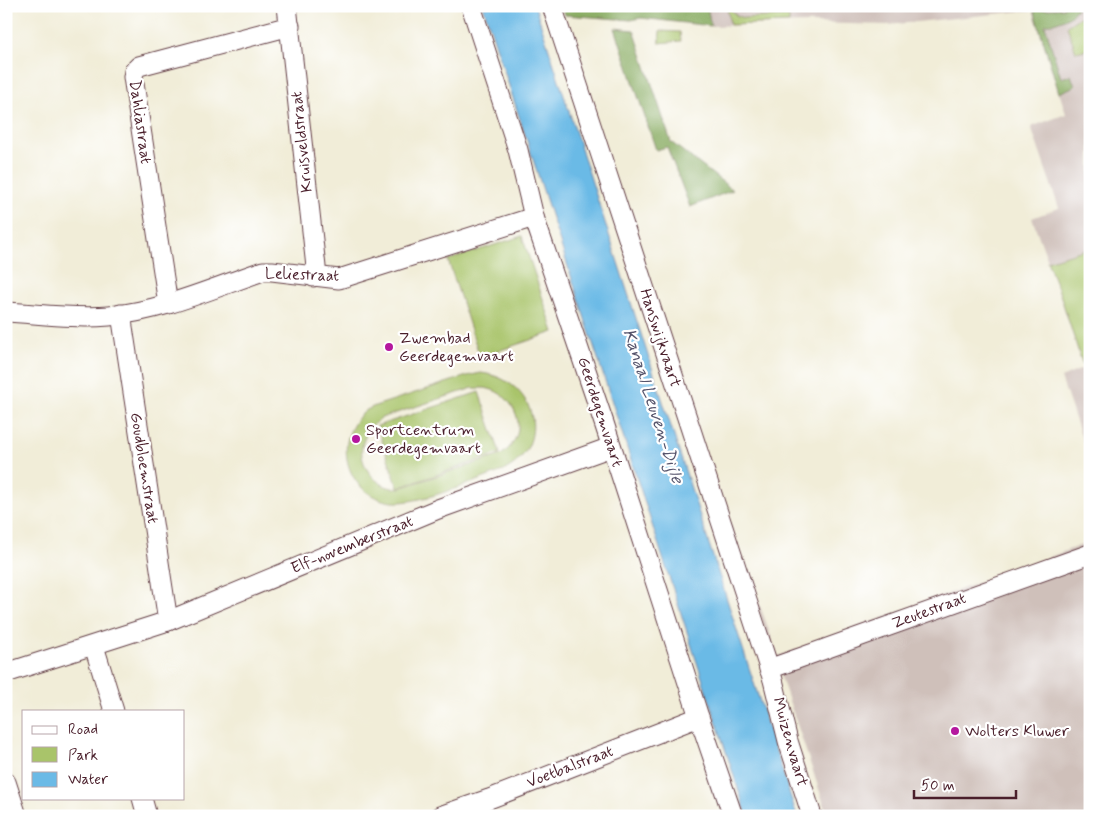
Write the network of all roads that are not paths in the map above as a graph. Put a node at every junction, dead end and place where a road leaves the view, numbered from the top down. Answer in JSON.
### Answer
{"nodes":[{"id":1,"x":287,"y":6,"type":"edge"},
{"id":2,"x":472,"y":6,"type":"edge"},
{"id":3,"x":552,"y":6,"type":"edge"},
{"id":4,"x":290,"y":26,"type":"junction"},
{"id":5,"x":534,"y":217,"type":"junction"},
{"id":6,"x":313,"y":277,"type":"junction"},
{"id":7,"x":168,"y":304,"type":"junction"},
{"id":8,"x":6,"y":312,"type":"edge"},
{"id":9,"x":121,"y":314,"type":"junction"},
{"id":10,"x":611,"y":447,"type":"junction"},
{"id":11,"x":1090,"y":554,"type":"edge"},
{"id":12,"x":168,"y":621,"type":"junction"},
{"id":13,"x":94,"y":646,"type":"junction"},
{"id":14,"x":769,"y":669,"type":"junction"},
{"id":15,"x":6,"y":674,"type":"edge"},
{"id":16,"x":114,"y":710,"type":"edge"},
{"id":17,"x":699,"y":717,"type":"junction"},
{"id":18,"x":6,"y":782,"type":"edge"},
{"id":19,"x":143,"y":800,"type":"edge"},
{"id":20,"x":17,"y":816,"type":"edge"},
{"id":21,"x":148,"y":816,"type":"edge"},
{"id":22,"x":440,"y":816,"type":"edge"},
{"id":23,"x":733,"y":816,"type":"edge"},
{"id":24,"x":812,"y":816,"type":"edge"}],
"edges":[{"from":1,"to":4,"type":"street","name":"Kruisveldstraat"},
{"from":2,"to":5,"type":"street","name":"Geerdegemvaart"},
{"from":3,"to":14,"type":"street","name":"Hanswijkvaart"},
{"from":4,"to":6,"type":"street","name":"Kruisveldstraat"},
{"from":4,"to":7,"type":"street","name":"Dahliastraat"},
{"from":5,"to":6,"type":"street","name":"Leliestraat"},
{"from":5,"to":10,"type":"street","name":"Geerdegemvaart"},
{"from":6,"to":7,"type":"street","name":"Leliestraat"},
{"from":7,"to":9,"type":"street","name":"Leliestraat"},
{"from":8,"to":9,"type":"street","name":"Leliestraat"},
{"from":9,"to":12,"type":"street","name":"Goudbloemstraat"},
{"from":10,"to":12,"type":"street","name":"Elf-novemberstraat"},
{"from":10,"to":17,"type":"street","name":"Geerdegemvaart"},
{"from":11,"to":14,"type":"street","name":"Zeutestraat"},
{"from":12,"to":13,"type":"street","name":"Elf-novemberstraat"},
{"from":13,"to":15,"type":"street","name":"Elf-novemberstraat"},
{"from":13,"to":16,"type":"street"},
{"from":14,"to":24,"type":"street","name":"Muizenvaart"},
{"from":17,"to":22,"type":"street","name":"Voetbalstraat"},
{"from":17,"to":23,"type":"street","name":"Geerdegemvaart"},
{"from":18,"to":20,"type":"street"},
{"from":19,"to":21,"type":"street"}]}
